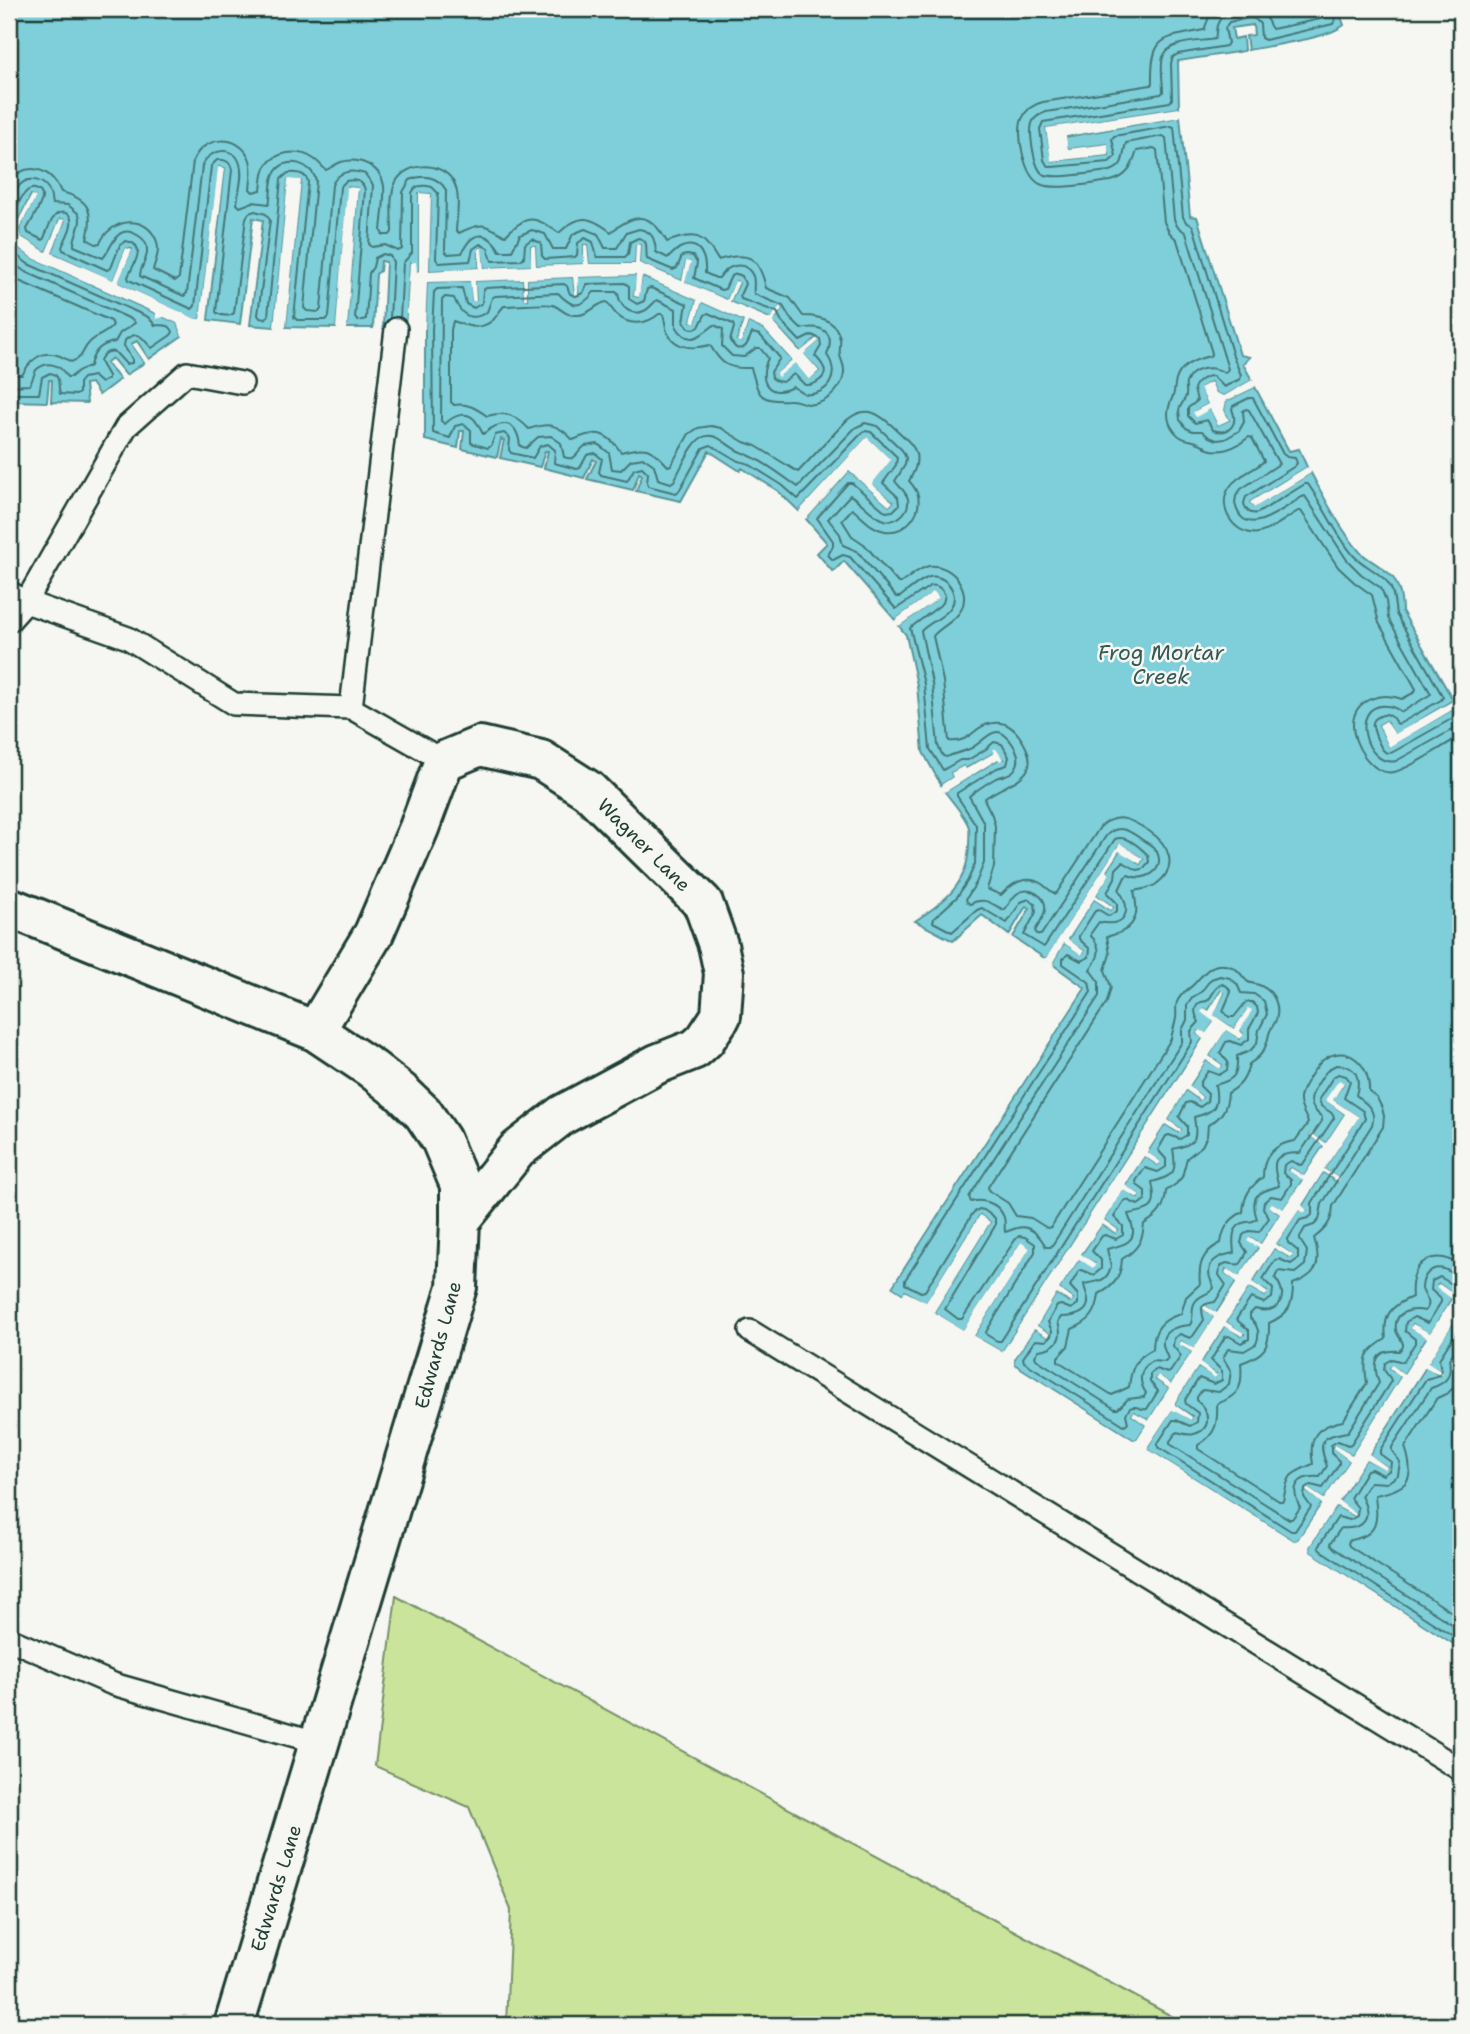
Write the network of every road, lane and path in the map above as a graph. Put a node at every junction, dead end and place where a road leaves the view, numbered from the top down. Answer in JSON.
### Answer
{"nodes":[{"id":1,"x":396,"y":329,"type":"dead end"},
{"id":2,"x":242,"y":383,"type":"dead end"},
{"id":3,"x":18,"y":597,"type":"edge"},
{"id":4,"x":9,"y":621,"type":"edge"},
{"id":5,"x":351,"y":708,"type":"junction"},
{"id":6,"x":444,"y":761,"type":"junction"},
{"id":7,"x":9,"y":907,"type":"edge"},
{"id":8,"x":315,"y":1031,"type":"junction"},
{"id":9,"x":460,"y":1221,"type":"junction"},
{"id":10,"x":750,"y":1331,"type":"dead end"},
{"id":11,"x":9,"y":1639,"type":"edge"},
{"id":12,"x":320,"y":1743,"type":"junction"},
{"id":13,"x":1461,"y":1770,"type":"edge"},
{"id":14,"x":234,"y":2025,"type":"edge"}],
"edges":[{"from":1,"to":5,"type":"lane"},
{"from":2,"to":3,"type":"lane"},
{"from":3,"to":4,"type":"lane"},
{"from":3,"to":5,"type":"lane"},
{"from":5,"to":6,"type":"lane"},
{"from":6,"to":8,"type":"street"},
{"from":6,"to":9,"type":"street","name":"Wagner Lane"},
{"from":7,"to":8,"type":"street","name":"Edwards Lane"},
{"from":8,"to":9,"type":"street","name":"Edwards Lane"},
{"from":9,"to":12,"type":"street","name":"Edwards Lane"},
{"from":10,"to":13,"type":"lane"},
{"from":11,"to":12,"type":"lane"},
{"from":12,"to":14,"type":"street","name":"Edwards Lane"}]}
